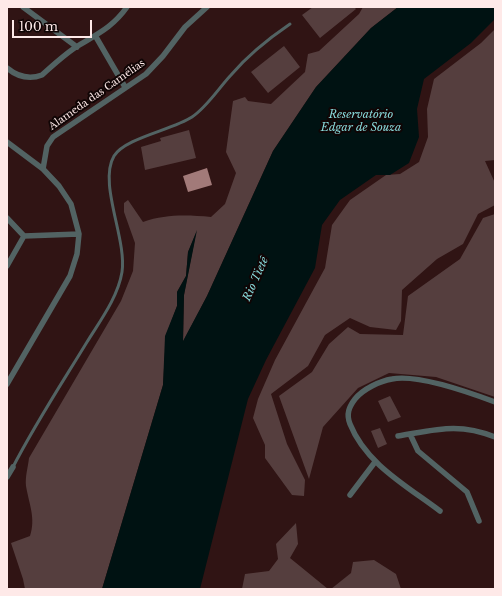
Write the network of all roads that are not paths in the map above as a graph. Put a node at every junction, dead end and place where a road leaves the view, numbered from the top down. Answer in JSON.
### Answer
{"nodes":[{"id":1,"x":22,"y":7,"type":"edge"},
{"id":2,"x":207,"y":7,"type":"edge"},
{"id":3,"x":124,"y":8,"type":"edge"},
{"id":4,"x":290,"y":24,"type":"dead end"},
{"id":5,"x":96,"y":37,"type":"junction"},
{"id":6,"x":77,"y":47,"type":"junction"},
{"id":7,"x":7,"y":68,"type":"edge"},
{"id":8,"x":125,"y":87,"type":"junction"},
{"id":9,"x":7,"y":142,"type":"edge"},
{"id":10,"x":43,"y":170,"type":"junction"},
{"id":11,"x":7,"y":218,"type":"edge"},
{"id":12,"x":79,"y":234,"type":"junction"},
{"id":13,"x":24,"y":236,"type":"junction"},
{"id":14,"x":7,"y":266,"type":"edge"},
{"id":15,"x":7,"y":384,"type":"edge"},
{"id":16,"x":495,"y":402,"type":"edge"},
{"id":17,"x":410,"y":434,"type":"junction"},
{"id":18,"x":398,"y":436,"type":"dead end"},
{"id":19,"x":495,"y":437,"type":"edge"},
{"id":20,"x":375,"y":462,"type":"junction"},
{"id":21,"x":13,"y":467,"type":"joint"},
{"id":22,"x":7,"y":477,"type":"edge"},
{"id":23,"x":350,"y":495,"type":"dead end"},
{"id":24,"x":440,"y":511,"type":"dead end"},
{"id":25,"x":478,"y":521,"type":"dead end"}],
"edges":[{"from":1,"to":6,"type":"street"},
{"from":2,"to":8,"type":"street","name":"Alameda das Camélias"},
{"from":3,"to":5,"type":"street"},
{"from":4,"to":21,"type":"lane"},
{"from":5,"to":6,"type":"street"},
{"from":5,"to":8,"type":"street"},
{"from":6,"to":7,"type":"street"},
{"from":8,"to":10,"type":"street","name":"Alameda das Camélias"},
{"from":9,"to":10,"type":"street"},
{"from":10,"to":12,"type":"street"},
{"from":11,"to":13,"type":"street"},
{"from":12,"to":13,"type":"street"},
{"from":12,"to":15,"type":"street"},
{"from":13,"to":14,"type":"street"},
{"from":16,"to":20,"type":"street"},
{"from":17,"to":18,"type":"street"},
{"from":17,"to":19,"type":"street"},
{"from":17,"to":25,"type":"street"},
{"from":20,"to":23,"type":"street"},
{"from":20,"to":24,"type":"street"},
{"from":21,"to":22,"type":"street"}]}
